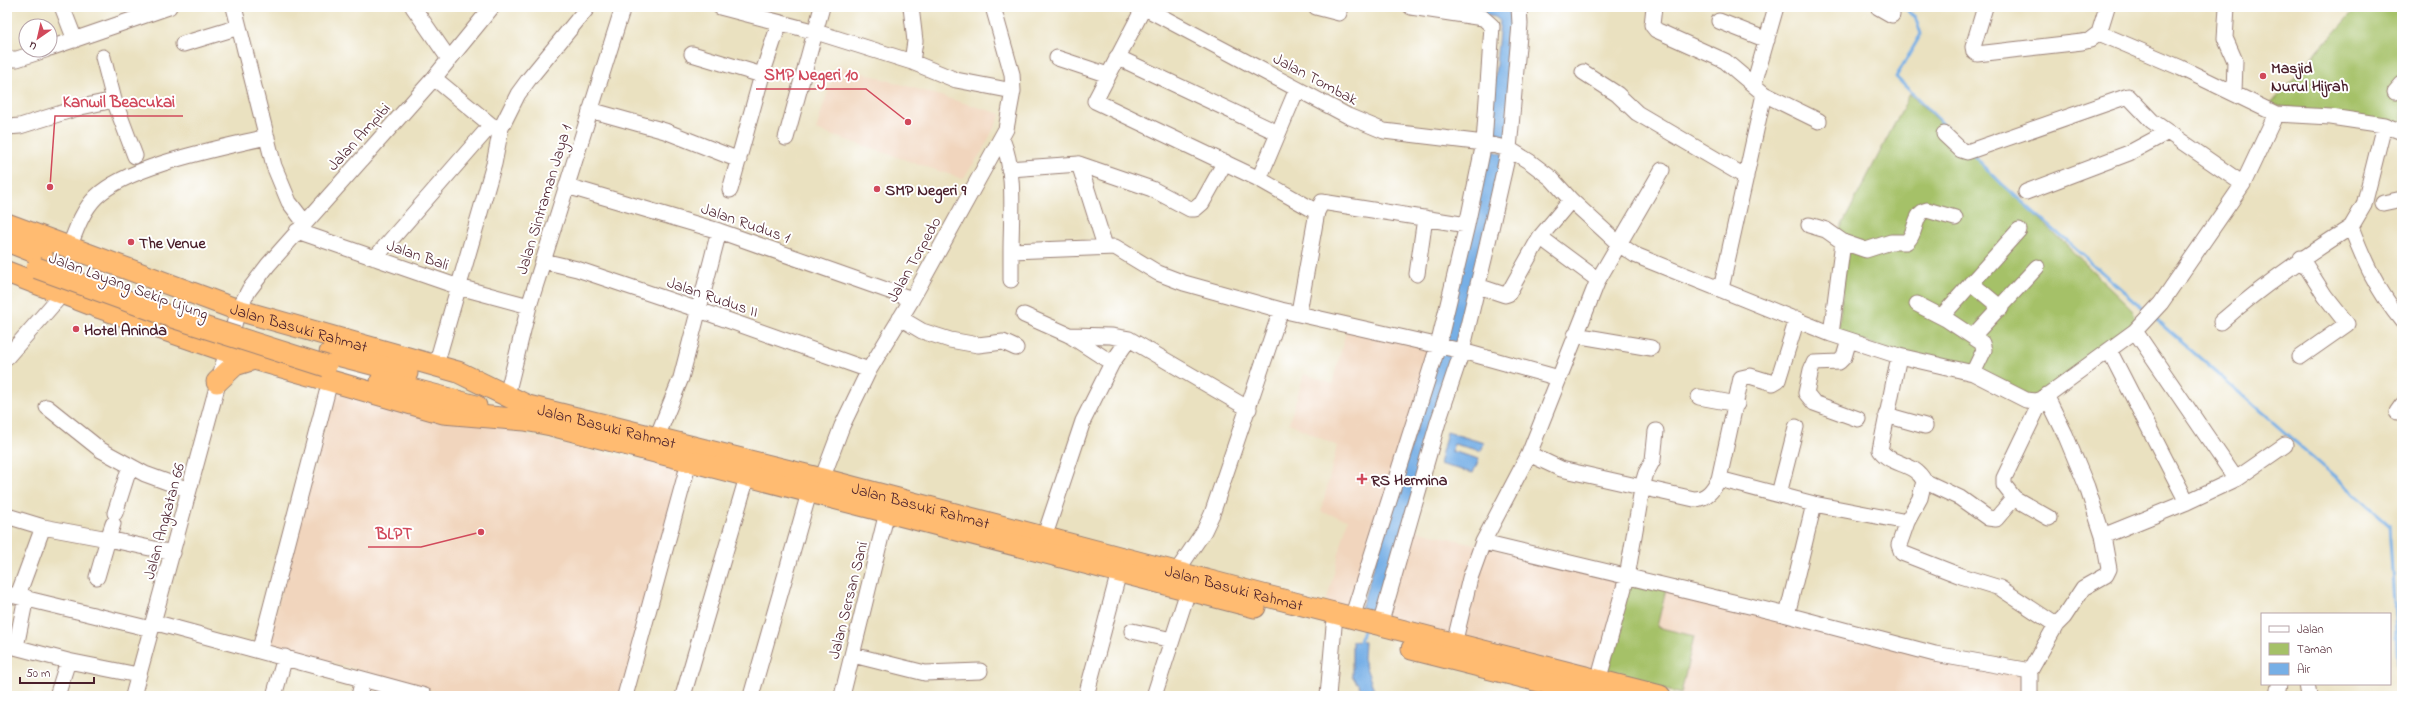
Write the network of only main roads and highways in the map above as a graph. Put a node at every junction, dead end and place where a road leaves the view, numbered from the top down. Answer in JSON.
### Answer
{"nodes":[{"id":1,"x":7,"y":224,"type":"edge"},
{"id":2,"x":7,"y":241,"type":"edge"},
{"id":3,"x":76,"y":250,"type":"junction"},
{"id":4,"x":7,"y":256,"type":"edge"},
{"id":5,"x":40,"y":261,"type":"junction"},
{"id":6,"x":7,"y":272,"type":"edge"},
{"id":7,"x":188,"y":292,"type":"junction"},
{"id":8,"x":65,"y":294,"type":"junction"},
{"id":9,"x":283,"y":323,"type":"junction"},
{"id":10,"x":169,"y":331,"type":"junction"},
{"id":11,"x":203,"y":344,"type":"junction"},
{"id":12,"x":260,"y":361,"type":"junction"},
{"id":13,"x":329,"y":367,"type":"junction"},
{"id":14,"x":527,"y":413,"type":"junction"},
{"id":15,"x":816,"y":486,"type":"junction"},
{"id":16,"x":1347,"y":623,"type":"junction"},
{"id":17,"x":1376,"y":629,"type":"junction"},
{"id":18,"x":1598,"y":688,"type":"edge"},
{"id":19,"x":1660,"y":696,"type":"edge"}],
"edges":[{"from":1,"to":3,"type":"highway","name":"Jalan Basuki Rahmat"},
{"from":2,"to":5,"type":"highway","name":"Jalan Layang Sekip Ujung"},
{"from":3,"to":7,"type":"highway","name":"Jalan Basuki Rahmat"},
{"from":3,"to":8,"type":"highway"},
{"from":4,"to":5,"type":"highway","name":"Jalan Layang Sekip Ujung"},
{"from":5,"to":13,"type":"highway","name":"Jalan Layang Sekip Ujung"},
{"from":6,"to":8,"type":"highway"},
{"from":7,"to":9,"type":"highway","name":"Jalan Basuki Rahmat"},
{"from":7,"to":10,"type":"highway"},
{"from":8,"to":10,"type":"highway"},
{"from":9,"to":12,"type":"highway"},
{"from":9,"to":14,"type":"highway","name":"Jalan Basuki Rahmat"},
{"from":10,"to":11,"type":"highway","name":"Jalan Basuki Rahmat"},
{"from":11,"to":12,"type":"highway","name":"Jalan Basuki Rahmat"},
{"from":11,"to":12,"type":"highway"},
{"from":12,"to":13,"type":"highway","name":"Jalan Basuki Rahmat"},
{"from":13,"to":14,"type":"highway","name":"Jalan Layang Sekip Ujung"},
{"from":13,"to":14,"type":"highway","name":"Jalan Basuki Rahmat"},
{"from":14,"to":15,"type":"highway","name":"Jalan Basuki Rahmat"},
{"from":14,"to":15,"type":"highway","name":"Jalan Basuki Rahmat"},
{"from":15,"to":16,"type":"highway","name":"Jalan Basuki Rahmat"},
{"from":15,"to":16,"type":"highway","name":"Jalan Basuki Rahmat"},
{"from":16,"to":17,"type":"highway","name":"Jalan Basuki Rahmat"},
{"from":17,"to":18,"type":"highway","name":"Jalan Basuki Rahmat"},
{"from":17,"to":18,"type":"highway","name":"Jalan Basuki Rahmat"},
{"from":18,"to":19,"type":"highway","name":"Jalan Basuki Rahmat"}]}
